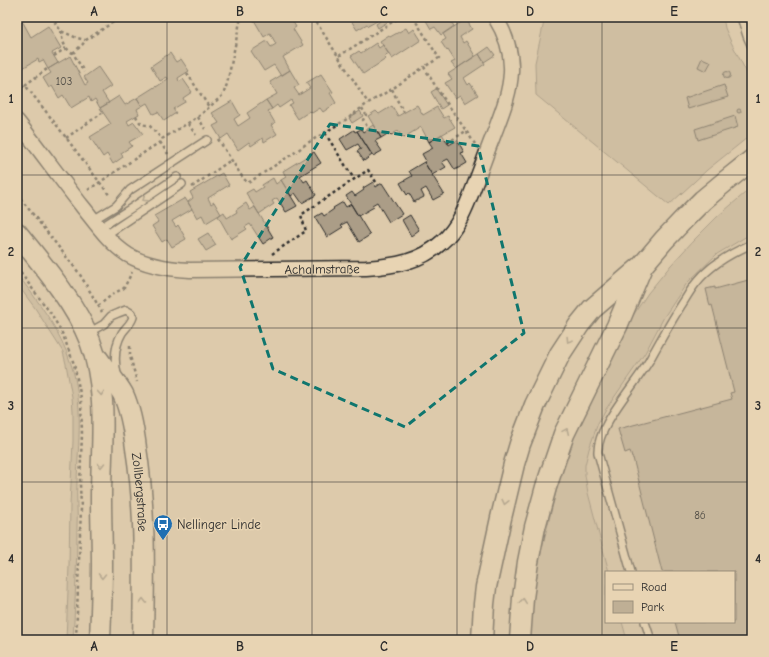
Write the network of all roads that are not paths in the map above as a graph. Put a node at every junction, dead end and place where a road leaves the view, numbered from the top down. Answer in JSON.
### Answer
{"nodes":[{"id":1,"x":495,"y":17,"type":"edge"},
{"id":2,"x":741,"y":17,"type":"edge"},
{"id":3,"x":752,"y":47,"type":"edge"},
{"id":4,"x":17,"y":121,"type":"edge"},
{"id":5,"x":207,"y":140,"type":"dead end"},
{"id":6,"x":752,"y":160,"type":"edge"},
{"id":7,"x":177,"y":177,"type":"dead end"},
{"id":8,"x":182,"y":184,"type":"dead end"},
{"id":9,"x":100,"y":228,"type":"junction"},
{"id":10,"x":17,"y":233,"type":"edge"},
{"id":11,"x":752,"y":244,"type":"edge"},
{"id":12,"x":642,"y":266,"type":"junction"},
{"id":13,"x":87,"y":333,"type":"junction"},
{"id":14,"x":94,"y":355,"type":"junction"},
{"id":15,"x":123,"y":395,"type":"junction"},
{"id":16,"x":631,"y":571,"type":"edge"},
{"id":17,"x":645,"y":623,"type":"edge"},
{"id":18,"x":100,"y":640,"type":"edge"},
{"id":19,"x":143,"y":640,"type":"edge"},
{"id":20,"x":482,"y":640,"type":"edge"},
{"id":21,"x":520,"y":640,"type":"edge"},
{"id":22,"x":651,"y":640,"type":"edge"}],
"edges":[{"from":1,"to":9,"type":"street","name":"Achalmstraße"},
{"from":2,"to":3,"type":"lane"},
{"from":4,"to":9,"type":"street","name":"Achalmstraße"},
{"from":5,"to":9,"type":"lane"},
{"from":6,"to":12,"type":"main road"},
{"from":7,"to":9,"type":"lane","one_way":true},
{"from":8,"to":9,"type":"lane"},
{"from":10,"to":13,"type":"main road","name":"Zollbergstraße"},
{"from":11,"to":16,"type":"lane"},
{"from":12,"to":20,"type":"main road","one_way":true},
{"from":21,"to":12,"type":"main road","one_way":true},
{"from":13,"to":14,"type":"main road","name":"Zollbergstraße"},
{"from":13,"to":15,"type":"lane"},
{"from":14,"to":15,"type":"main road","name":"Zollbergstraße"},
{"from":14,"to":18,"type":"main road","name":"Zollbergstraße","one_way":true},
{"from":19,"to":15,"type":"main road","name":"Zollbergstraße","one_way":true},
{"from":17,"to":22,"type":"lane"}]}
